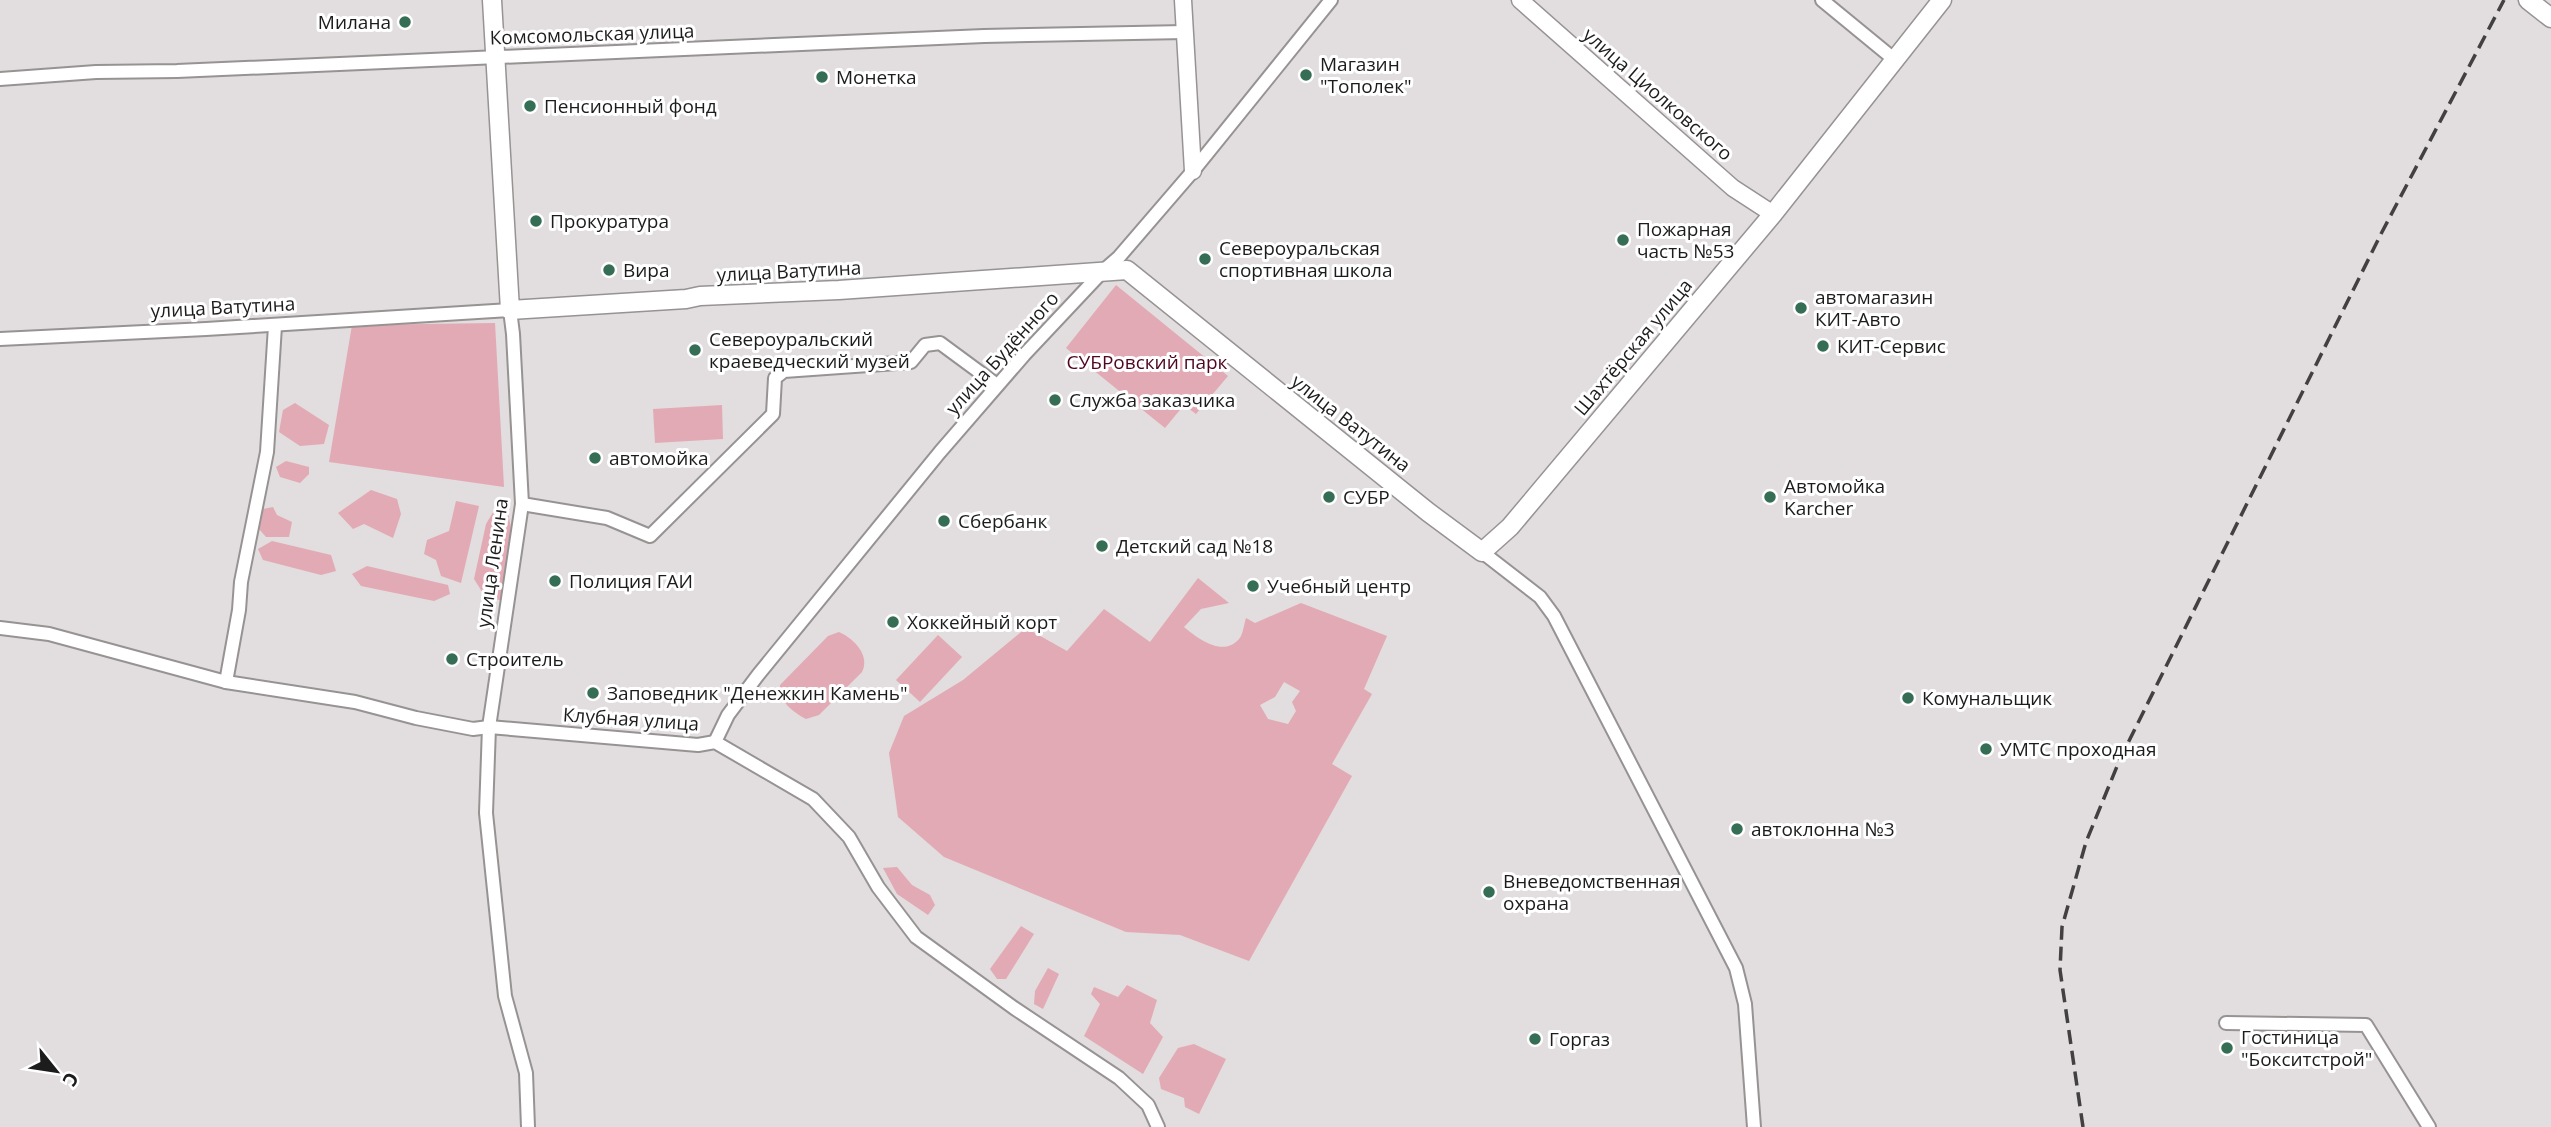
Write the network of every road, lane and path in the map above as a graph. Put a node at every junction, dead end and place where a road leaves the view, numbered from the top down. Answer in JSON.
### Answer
{"nodes":[{"id":1,"x":492,"y":0,"type":"edge"},
{"id":2,"x":1183,"y":0,"type":"edge"},
{"id":3,"x":1331,"y":0,"type":"edge"},
{"id":4,"x":1520,"y":0,"type":"edge"},
{"id":5,"x":1822,"y":0,"type":"edge"},
{"id":6,"x":1942,"y":0,"type":"edge"},
{"id":7,"x":2528,"y":0,"type":"edge"},
{"id":8,"x":2551,"y":18,"type":"edge"},
{"id":9,"x":1185,"y":32,"type":"junction"},
{"id":10,"x":495,"y":57,"type":"junction"},
{"id":11,"x":1895,"y":60,"type":"junction"},
{"id":12,"x":0,"y":79,"type":"edge"},
{"id":13,"x":1193,"y":171,"type":"junction"},
{"id":14,"x":1773,"y":214,"type":"junction"},
{"id":15,"x":1103,"y":271,"type":"junction"},
{"id":16,"x":510,"y":310,"type":"junction"},
{"id":17,"x":275,"y":326,"type":"junction"},
{"id":18,"x":0,"y":339,"type":"edge"},
{"id":19,"x":997,"y":385,"type":"junction"},
{"id":20,"x":522,"y":504,"type":"junction"},
{"id":21,"x":1482,"y":552,"type":"junction"},
{"id":22,"x":0,"y":628,"type":"edge"},
{"id":23,"x":226,"y":682,"type":"junction"},
{"id":24,"x":489,"y":727,"type":"junction"},
{"id":25,"x":715,"y":741,"type":"junction"},
{"id":26,"x":2226,"y":1023,"type":"dead end"},
{"id":27,"x":528,"y":1127,"type":"edge"},
{"id":28,"x":1158,"y":1127,"type":"edge"},
{"id":29,"x":1754,"y":1127,"type":"edge"},
{"id":30,"x":2429,"y":1127,"type":"edge"}],
"edges":[{"from":1,"to":10,"type":"main road","name":"улица Ленина"},
{"from":2,"to":9,"type":"street"},
{"from":3,"to":13,"type":"street","name":"улица Будённого"},
{"from":4,"to":14,"type":"street","name":"улица Циолковского"},
{"from":5,"to":11,"type":"street"},
{"from":6,"to":11,"type":"main road","name":"Шахтёрская улица"},
{"from":7,"to":8,"type":"main road"},
{"from":9,"to":10,"type":"street","name":"Комсомольская улица"},
{"from":9,"to":13,"type":"street"},
{"from":10,"to":12,"type":"street","name":"Комсомольская улица"},
{"from":10,"to":16,"type":"main road","name":"улица Ленина"},
{"from":11,"to":14,"type":"main road","name":"Шахтёрская улица"},
{"from":13,"to":15,"type":"street","name":"улица Будённого"},
{"from":14,"to":21,"type":"main road","name":"Шахтёрская улица"},
{"from":15,"to":16,"type":"main road","name":"улица Ватутина"},
{"from":15,"to":19,"type":"street","name":"улица Будённого"},
{"from":15,"to":21,"type":"main road","name":"улица Ватутина"},
{"from":16,"to":17,"type":"street","name":"улица Ватутина"},
{"from":16,"to":20,"type":"street","name":"улица Ленина"},
{"from":17,"to":18,"type":"street","name":"улица Ватутина"},
{"from":17,"to":23,"type":"street"},
{"from":19,"to":20,"type":"street"},
{"from":19,"to":25,"type":"street","name":"улица Будённого"},
{"from":20,"to":24,"type":"street","name":"улица Ленина"},
{"from":21,"to":29,"type":"street"},
{"from":22,"to":23,"type":"street","name":"Клубная улица"},
{"from":23,"to":24,"type":"street","name":"Клубная улица"},
{"from":24,"to":25,"type":"street","name":"Клубная улица"},
{"from":24,"to":27,"type":"street","name":"улица Ленина"},
{"from":25,"to":28,"type":"street","name":"Клубная улица"},
{"from":26,"to":30,"type":"street"}]}
